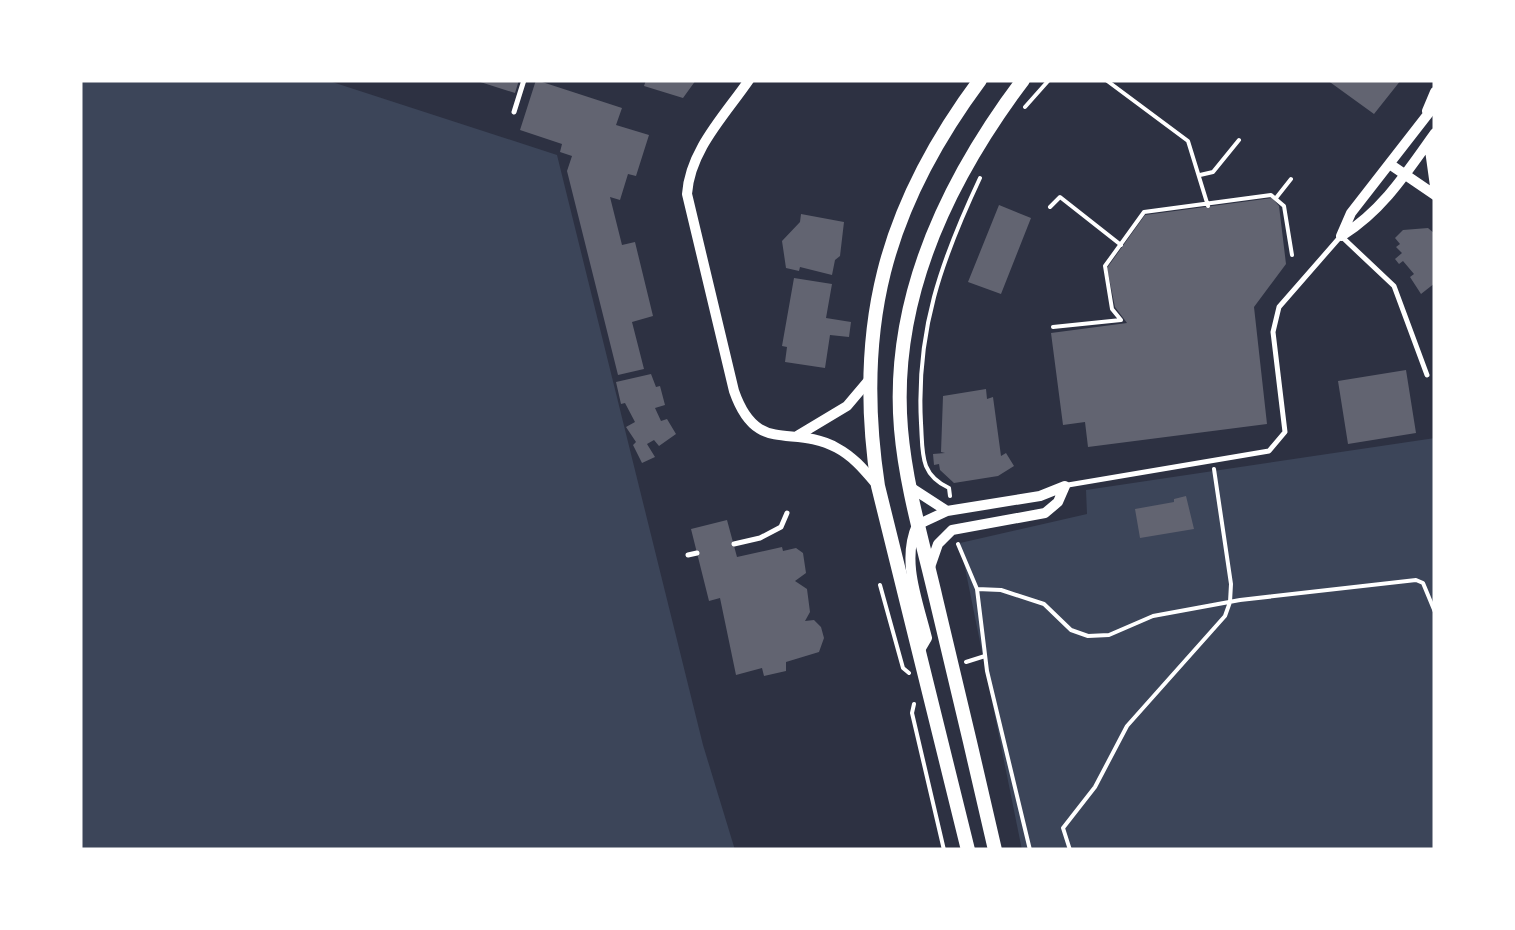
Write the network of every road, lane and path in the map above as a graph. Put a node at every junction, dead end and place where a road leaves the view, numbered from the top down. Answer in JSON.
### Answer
{"nodes":[{"id":1,"x":524,"y":80,"type":"edge"},
{"id":2,"x":749,"y":80,"type":"edge"},
{"id":3,"x":980,"y":80,"type":"edge"},
{"id":4,"x":1023,"y":80,"type":"edge"},
{"id":5,"x":1049,"y":80,"type":"edge"},
{"id":6,"x":1106,"y":80,"type":"edge"},
{"id":7,"x":1435,"y":92,"type":"edge"},
{"id":8,"x":1435,"y":106,"type":"edge"},
{"id":9,"x":514,"y":112,"type":"dead end"},
{"id":10,"x":1018,"y":115,"type":"dead end"},
{"id":11,"x":1422,"y":121,"type":"junction"},
{"id":12,"x":1432,"y":138,"type":"edge"},
{"id":13,"x":1238,"y":140,"type":"dead end"},
{"id":14,"x":986,"y":164,"type":"dead end"},
{"id":15,"x":1391,"y":165,"type":"junction"},
{"id":16,"x":1200,"y":175,"type":"junction"},
{"id":17,"x":1406,"y":176,"type":"junction"},
{"id":18,"x":1291,"y":179,"type":"dead end"},
{"id":19,"x":1435,"y":186,"type":"edge"},
{"id":20,"x":1435,"y":195,"type":"edge"},
{"id":21,"x":1276,"y":198,"type":"junction"},
{"id":22,"x":1207,"y":205,"type":"junction"},
{"id":23,"x":1050,"y":207,"type":"dead end"},
{"id":24,"x":1342,"y":236,"type":"junction"},
{"id":25,"x":1120,"y":244,"type":"junction"},
{"id":26,"x":1292,"y":256,"type":"dead end"},
{"id":27,"x":1053,"y":327,"type":"dead end"},
{"id":28,"x":1427,"y":375,"type":"dead end"},
{"id":29,"x":870,"y":379,"type":"junction"},
{"id":30,"x":796,"y":436,"type":"junction"},
{"id":31,"x":1212,"y":459,"type":"junction"},
{"id":32,"x":878,"y":486,"type":"junction"},
{"id":33,"x":1065,"y":486,"type":"junction"},
{"id":34,"x":910,"y":487,"type":"junction"},
{"id":35,"x":950,"y":511,"type":"junction"},
{"id":36,"x":786,"y":513,"type":"dead end"},
{"id":37,"x":917,"y":525,"type":"junction"},
{"id":38,"x":952,"y":530,"type":"junction"},
{"id":39,"x":734,"y":544,"type":"dead end"},
{"id":40,"x":697,"y":553,"type":"dead end"},
{"id":41,"x":688,"y":556,"type":"dead end"},
{"id":42,"x":929,"y":569,"type":"junction"},
{"id":43,"x":880,"y":585,"type":"dead end"},
{"id":44,"x":977,"y":589,"type":"junction"},
{"id":45,"x":1230,"y":602,"type":"junction"},
{"id":46,"x":1435,"y":612,"type":"edge"},
{"id":47,"x":920,"y":650,"type":"junction"},
{"id":48,"x":914,"y":676,"type":"dead end"},
{"id":49,"x":916,"y":692,"type":"dead end"},
{"id":50,"x":944,"y":850,"type":"edge"},
{"id":51,"x":968,"y":850,"type":"edge"},
{"id":52,"x":995,"y":850,"type":"edge"},
{"id":53,"x":1030,"y":850,"type":"edge"},
{"id":54,"x":1070,"y":850,"type":"edge"}],
"edges":[{"from":1,"to":9,"type":"lane"},
{"from":2,"to":30,"type":"street"},
{"from":3,"to":29,"type":"main road"},
{"from":4,"to":34,"type":"main road"},
{"from":5,"to":10,"type":"path"},
{"from":6,"to":16,"type":"path"},
{"from":7,"to":11,"type":"street"},
{"from":8,"to":11,"type":"street"},
{"from":11,"to":15,"type":"street"},
{"from":12,"to":17,"type":"street"},
{"from":12,"to":19,"type":"street"},
{"from":13,"to":16,"type":"path"},
{"from":14,"to":35,"type":"path"},
{"from":15,"to":17,"type":"street"},
{"from":15,"to":24,"type":"street"},
{"from":16,"to":22,"type":"path"},
{"from":17,"to":20,"type":"street"},
{"from":17,"to":24,"type":"street"},
{"from":18,"to":21,"type":"path"},
{"from":21,"to":22,"type":"path"},
{"from":21,"to":26,"type":"path"},
{"from":22,"to":25,"type":"path"},
{"from":23,"to":25,"type":"path"},
{"from":24,"to":28,"type":"lane"},
{"from":24,"to":31,"type":"lane"},
{"from":25,"to":27,"type":"path"},
{"from":29,"to":30,"type":"street"},
{"from":29,"to":32,"type":"main road"},
{"from":30,"to":32,"type":"street"},
{"from":31,"to":33,"type":"lane"},
{"from":31,"to":45,"type":"path"},
{"from":32,"to":47,"type":"main road"},
{"from":33,"to":35,"type":"street"},
{"from":33,"to":38,"type":"street"},
{"from":34,"to":35,"type":"street"},
{"from":34,"to":37,"type":"main road"},
{"from":35,"to":37,"type":"street"},
{"from":36,"to":39,"type":"lane"},
{"from":37,"to":42,"type":"main road"},
{"from":37,"to":47,"type":"street"},
{"from":38,"to":42,"type":"street"},
{"from":38,"to":44,"type":"path"},
{"from":40,"to":41,"type":"lane"},
{"from":42,"to":52,"type":"main road"},
{"from":43,"to":48,"type":"path"},
{"from":44,"to":45,"type":"path"},
{"from":44,"to":53,"type":"path"},
{"from":45,"to":46,"type":"path"},
{"from":45,"to":54,"type":"path"},
{"from":47,"to":51,"type":"main road"},
{"from":49,"to":50,"type":"path"}]}
